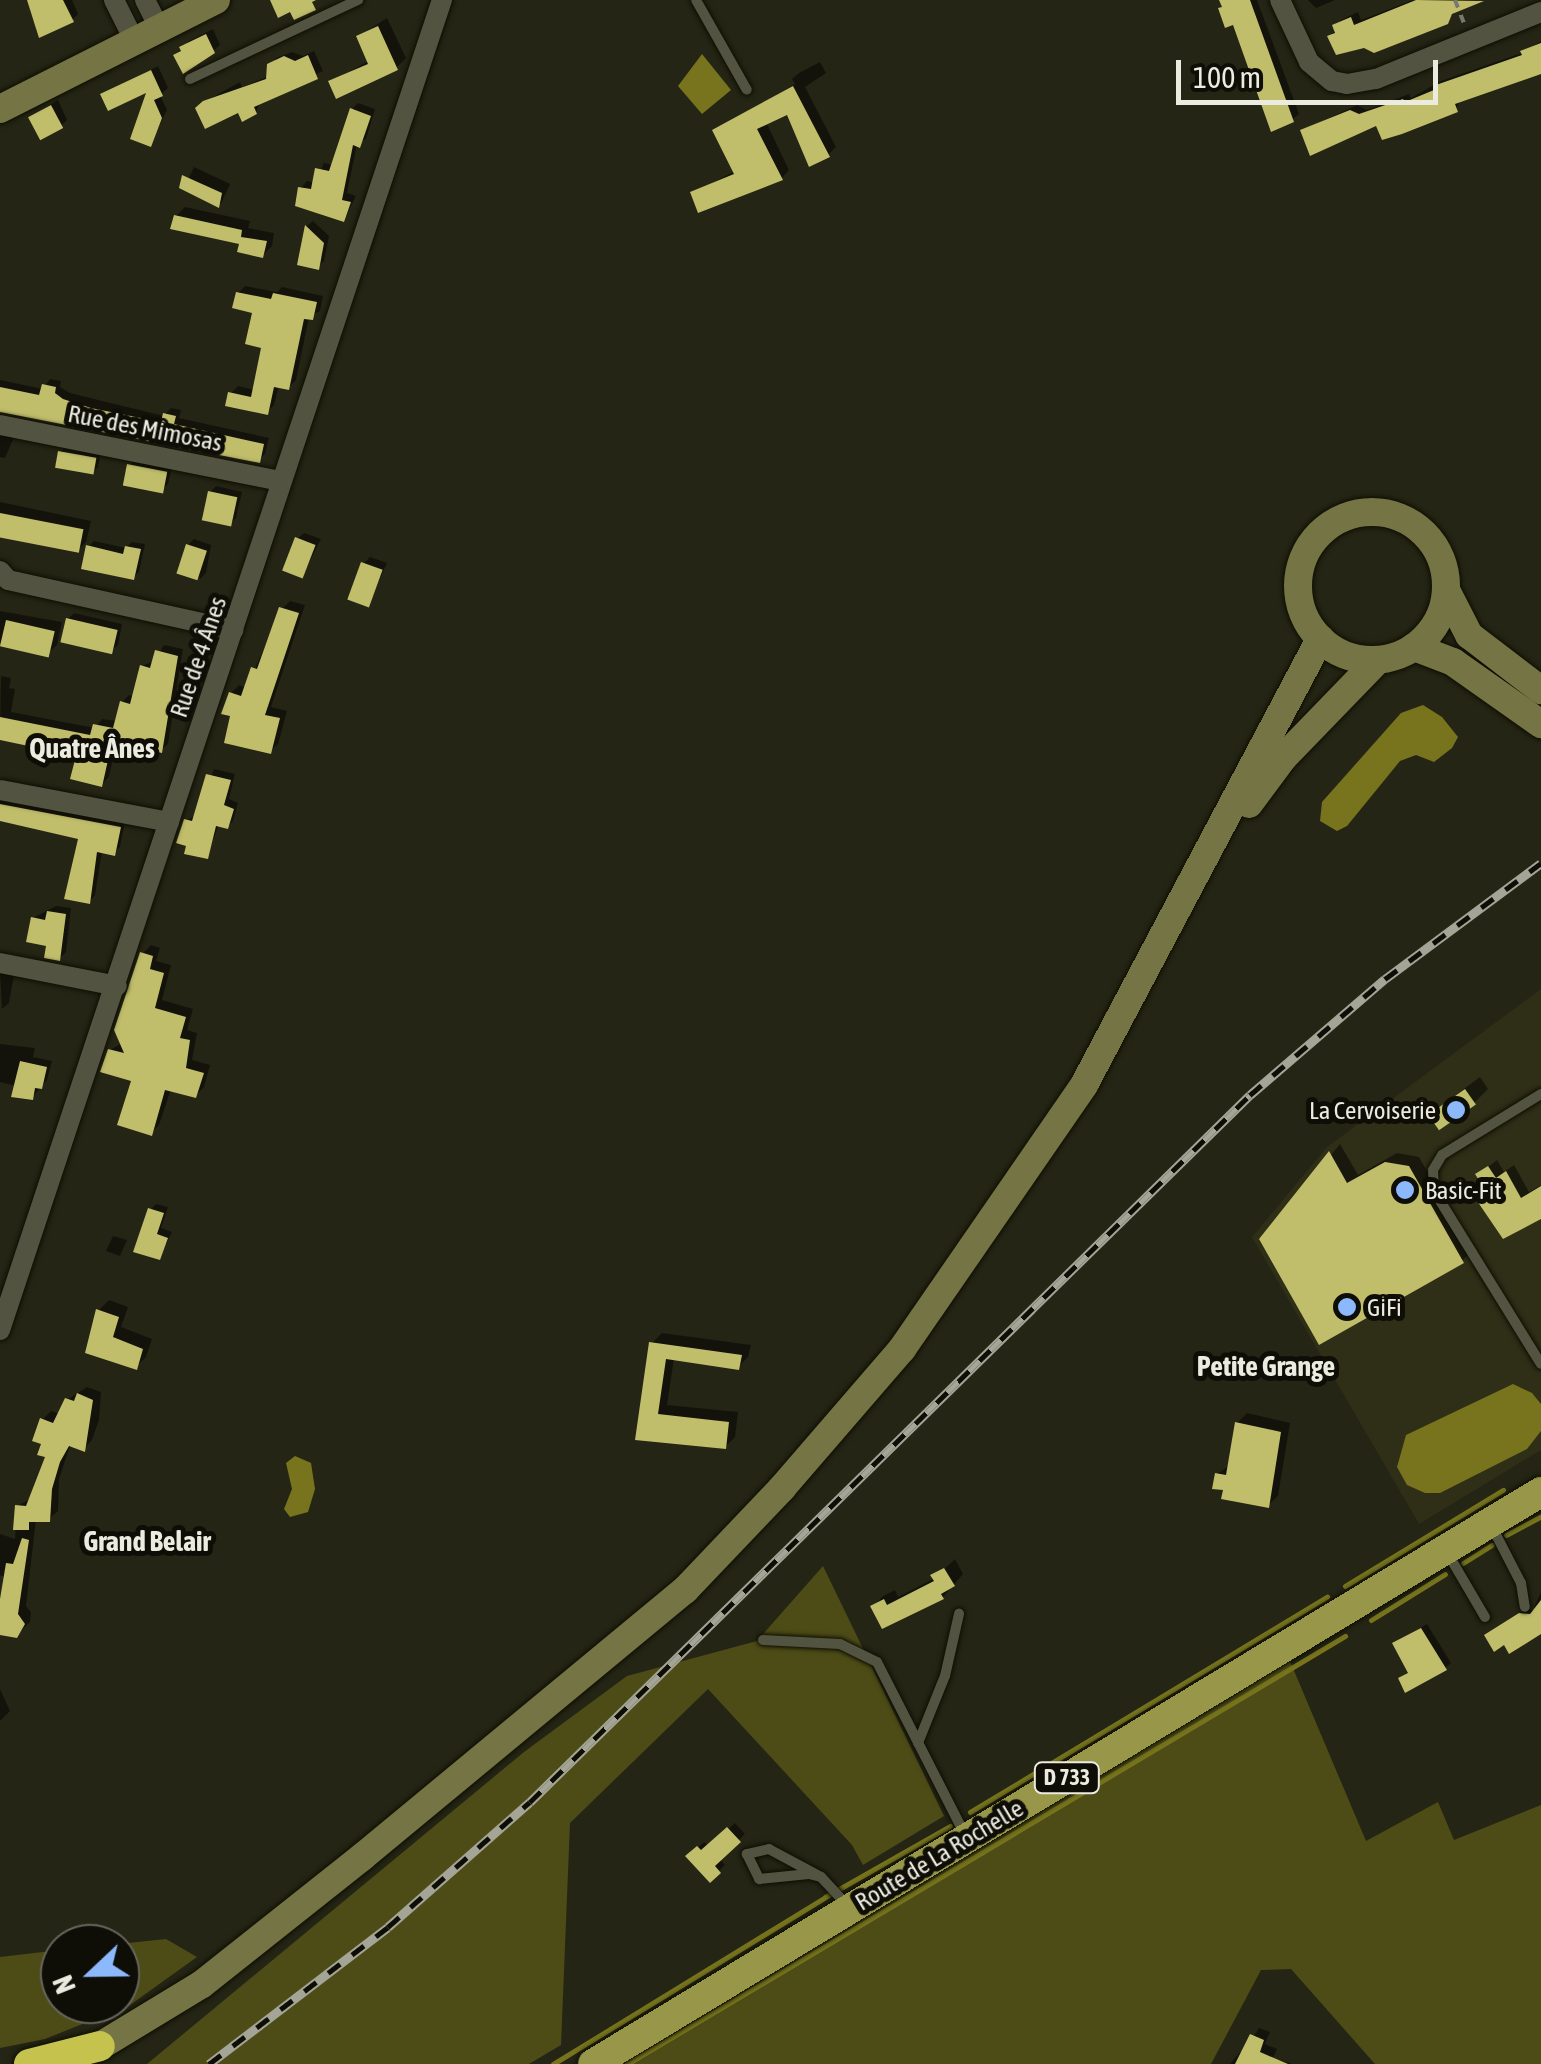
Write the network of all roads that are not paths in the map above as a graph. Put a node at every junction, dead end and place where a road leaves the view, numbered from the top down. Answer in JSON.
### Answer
{"nodes":[{"id":1,"x":114,"y":0,"type":"edge"},
{"id":2,"x":145,"y":0,"type":"edge"},
{"id":3,"x":216,"y":0,"type":"edge"},
{"id":4,"x":358,"y":0,"type":"edge"},
{"id":5,"x":442,"y":0,"type":"edge"},
{"id":6,"x":696,"y":0,"type":"edge"},
{"id":7,"x":1280,"y":0,"type":"edge"},
{"id":8,"x":1541,"y":12,"type":"edge"},
{"id":9,"x":148,"y":36,"type":"junction"},
{"id":10,"x":190,"y":79,"type":"dead end"},
{"id":11,"x":747,"y":90,"type":"dead end"},
{"id":12,"x":0,"y":109,"type":"edge"},
{"id":13,"x":0,"y":425,"type":"edge"},
{"id":14,"x":280,"y":481,"type":"junction"},
{"id":15,"x":3,"y":578,"type":"edge"},
{"id":16,"x":1446,"y":590,"type":"junction"},
{"id":17,"x":234,"y":630,"type":"junction"},
{"id":18,"x":1320,"y":639,"type":"junction"},
{"id":19,"x":1414,"y":648,"type":"junction"},
{"id":20,"x":1378,"y":660,"type":"junction"},
{"id":21,"x":1541,"y":690,"type":"edge"},
{"id":22,"x":1541,"y":724,"type":"edge"},
{"id":23,"x":0,"y":790,"type":"edge"},
{"id":24,"x":168,"y":822,"type":"junction"},
{"id":25,"x":1200,"y":870,"type":"junction"},
{"id":26,"x":0,"y":963,"type":"edge"},
{"id":27,"x":117,"y":986,"type":"junction"},
{"id":28,"x":1541,"y":1094,"type":"edge"},
{"id":29,"x":0,"y":1330,"type":"edge"},
{"id":30,"x":1541,"y":1364,"type":"edge"},
{"id":31,"x":1541,"y":1492,"type":"edge"},
{"id":32,"x":1490,"y":1523,"type":"junction"},
{"id":33,"x":1445,"y":1549,"type":"junction"},
{"id":34,"x":1524,"y":1607,"type":"dead end"},
{"id":35,"x":959,"y":1614,"type":"dead end"},
{"id":36,"x":1485,"y":1618,"type":"dead end"},
{"id":37,"x":763,"y":1640,"type":"dead end"},
{"id":38,"x":918,"y":1744,"type":"junction"},
{"id":39,"x":967,"y":1838,"type":"junction"},
{"id":40,"x":821,"y":1877,"type":"junction"},
{"id":41,"x":850,"y":1909,"type":"junction"},
{"id":42,"x":100,"y":2046,"type":"junction"},
{"id":43,"x":28,"y":2064,"type":"edge"},
{"id":44,"x":68,"y":2064,"type":"edge"},
{"id":45,"x":593,"y":2064,"type":"edge"}],
"edges":[{"from":1,"to":9,"type":"street"},
{"from":2,"to":9,"type":"street"},
{"from":3,"to":9,"type":"main road"},
{"from":4,"to":10,"type":"lane"},
{"from":5,"to":14,"type":"street","name":"Rue de 4 Ânes"},
{"from":6,"to":11,"type":"lane"},
{"from":7,"to":8,"type":"street"},
{"from":9,"to":12,"type":"main road"},
{"from":13,"to":14,"type":"street","name":"Rue des Mimosas"},
{"from":14,"to":17,"type":"street","name":"Rue de 4 Ânes"},
{"from":15,"to":17,"type":"street"},
{"from":16,"to":18,"type":"main road"},
{"from":16,"to":19,"type":"main road"},
{"from":16,"to":21,"type":"main road"},
{"from":17,"to":24,"type":"street","name":"Rue de 4 Ânes"},
{"from":18,"to":20,"type":"main road"},
{"from":18,"to":25,"type":"main road"},
{"from":19,"to":20,"type":"main road"},
{"from":19,"to":22,"type":"main road"},
{"from":20,"to":25,"type":"main road"},
{"from":23,"to":24,"type":"street"},
{"from":24,"to":27,"type":"street","name":"Rue de 4 Ânes"},
{"from":25,"to":42,"type":"main road"},
{"from":26,"to":27,"type":"street"},
{"from":27,"to":29,"type":"street","name":"Rue de 4 Ânes"},
{"from":28,"to":30,"type":"lane"},
{"from":31,"to":32,"type":"main road","name":"Route de La Rochelle","number":"D 733"},
{"from":32,"to":33,"type":"main road","name":"Route de La Rochelle","number":"D 733"},
{"from":32,"to":34,"type":"lane"},
{"from":33,"to":36,"type":"lane"},
{"from":33,"to":39,"type":"main road","name":"Route de La Rochelle","number":"D 733"},
{"from":35,"to":38,"type":"lane"},
{"from":37,"to":38,"type":"lane"},
{"from":38,"to":39,"type":"lane"},
{"from":39,"to":41,"type":"main road","name":"Route de La Rochelle","number":"D 733"},
{"from":40,"to":40,"type":"lane"},
{"from":40,"to":41,"type":"lane"},
{"from":41,"to":45,"type":"main road","name":"Route de La Rochelle","number":"D 733"},
{"from":42,"to":43,"type":"highway"},
{"from":42,"to":44,"type":"highway"}]}
